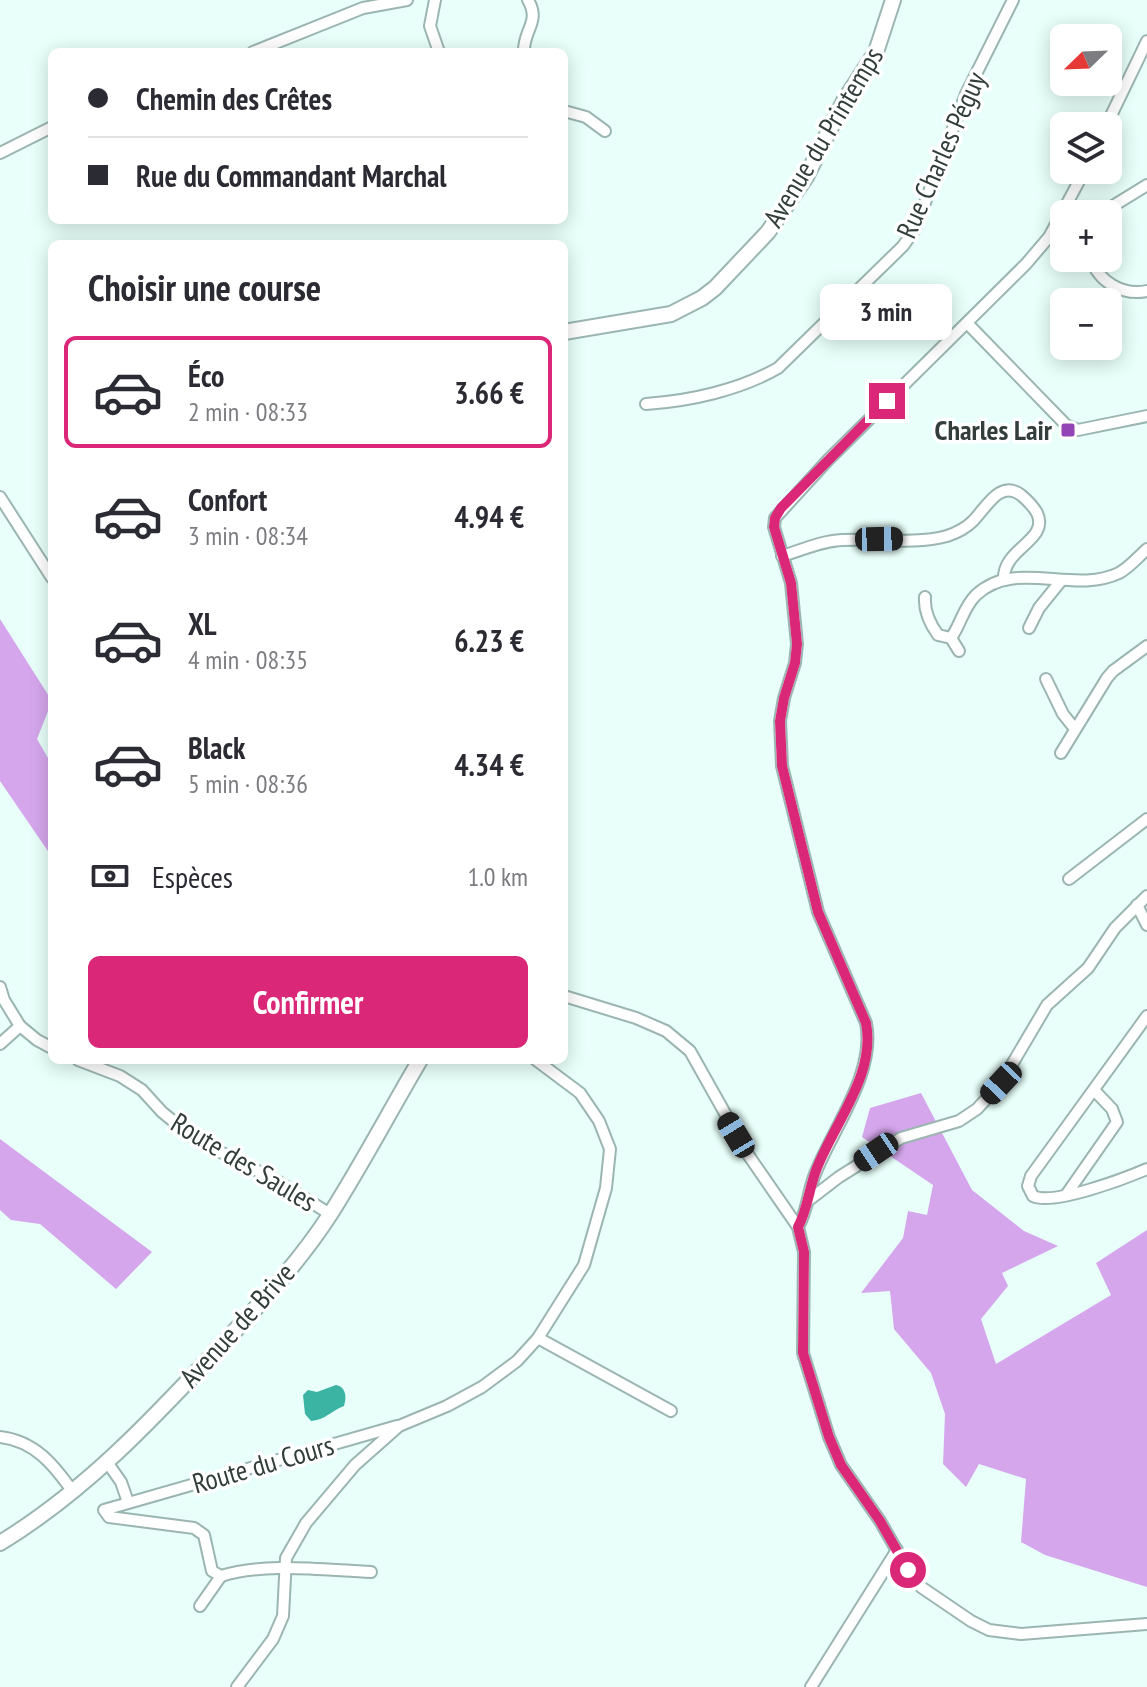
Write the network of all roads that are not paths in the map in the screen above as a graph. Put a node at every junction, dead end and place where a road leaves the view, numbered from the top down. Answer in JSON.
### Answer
{"nodes":[{"id":1,"x":407,"y":0,"type":"edge"},
{"id":2,"x":435,"y":0,"type":"edge"},
{"id":3,"x":528,"y":0,"type":"edge"},
{"id":4,"x":893,"y":0,"type":"edge"},
{"id":5,"x":1013,"y":0,"type":"edge"},
{"id":6,"x":1147,"y":41,"type":"edge"},
{"id":7,"x":263,"y":48,"type":"edge"},
{"id":8,"x":438,"y":48,"type":"edge"},
{"id":9,"x":524,"y":48,"type":"edge"},
{"id":10,"x":568,"y":112,"type":"edge"},
{"id":11,"x":1113,"y":112,"type":"edge"},
{"id":12,"x":48,"y":129,"type":"edge"},
{"id":13,"x":605,"y":131,"type":"dead end"},
{"id":14,"x":0,"y":153,"type":"edge"},
{"id":15,"x":1077,"y":184,"type":"edge"},
{"id":16,"x":1147,"y":185,"type":"edge"},
{"id":17,"x":1122,"y":200,"type":"edge"},
{"id":18,"x":1097,"y":272,"type":"edge"},
{"id":19,"x":1147,"y":291,"type":"edge"},
{"id":20,"x":967,"y":323,"type":"junction"},
{"id":21,"x":568,"y":331,"type":"edge"},
{"id":22,"x":646,"y":404,"type":"dead end"},
{"id":23,"x":1147,"y":416,"type":"edge"},
{"id":24,"x":0,"y":497,"type":"edge"},
{"id":25,"x":1147,"y":549,"type":"edge"},
{"id":26,"x":782,"y":556,"type":"junction"},
{"id":27,"x":48,"y":572,"type":"edge"},
{"id":28,"x":1004,"y":580,"type":"junction"},
{"id":29,"x":1060,"y":582,"type":"junction"},
{"id":30,"x":925,"y":597,"type":"dead end"},
{"id":31,"x":1029,"y":628,"type":"dead end"},
{"id":32,"x":951,"y":638,"type":"junction"},
{"id":33,"x":1147,"y":646,"type":"edge"},
{"id":34,"x":959,"y":651,"type":"dead end"},
{"id":35,"x":1046,"y":679,"type":"dead end"},
{"id":36,"x":1075,"y":729,"type":"junction"},
{"id":37,"x":1061,"y":753,"type":"dead end"},
{"id":38,"x":1147,"y":819,"type":"edge"},
{"id":39,"x":1069,"y":879,"type":"dead end"},
{"id":40,"x":1147,"y":896,"type":"edge"},
{"id":41,"x":1137,"y":905,"type":"junction"},
{"id":42,"x":1147,"y":925,"type":"edge"},
{"id":43,"x":0,"y":987,"type":"edge"},
{"id":44,"x":568,"y":997,"type":"edge"},
{"id":45,"x":1146,"y":1022,"type":"edge"},
{"id":46,"x":20,"y":1026,"type":"junction"},
{"id":47,"x":0,"y":1044,"type":"edge"},
{"id":48,"x":48,"y":1046,"type":"edge"},
{"id":49,"x":88,"y":1064,"type":"edge"},
{"id":50,"x":418,"y":1064,"type":"edge"},
{"id":51,"x":541,"y":1064,"type":"edge"},
{"id":52,"x":1094,"y":1090,"type":"junction"},
{"id":53,"x":1147,"y":1169,"type":"edge"},
{"id":54,"x":1066,"y":1195,"type":"junction"},
{"id":55,"x":807,"y":1202,"type":"junction"},
{"id":56,"x":330,"y":1214,"type":"junction"},
{"id":57,"x":798,"y":1227,"type":"junction"},
{"id":58,"x":538,"y":1338,"type":"junction"},
{"id":59,"x":671,"y":1411,"type":"dead end"},
{"id":60,"x":399,"y":1426,"type":"junction"},
{"id":61,"x":0,"y":1437,"type":"edge"},
{"id":62,"x":107,"y":1462,"type":"junction"},
{"id":63,"x":73,"y":1492,"type":"junction"},
{"id":64,"x":128,"y":1502,"type":"junction"},
{"id":65,"x":0,"y":1543,"type":"edge"},
{"id":66,"x":897,"y":1550,"type":"junction"},
{"id":67,"x":284,"y":1569,"type":"junction"},
{"id":68,"x":371,"y":1572,"type":"dead end"},
{"id":69,"x":221,"y":1576,"type":"junction"},
{"id":70,"x":200,"y":1606,"type":"dead end"},
{"id":71,"x":1147,"y":1624,"type":"edge"},
{"id":72,"x":239,"y":1683,"type":"edge"},
{"id":73,"x":811,"y":1687,"type":"edge"}],
"edges":[{"from":1,"to":7,"type":"street"},
{"from":2,"to":8,"type":"street"},
{"from":3,"to":9,"type":"street"},
{"from":4,"to":21,"type":"street","name":"Avenue du Printemps"},
{"from":5,"to":22,"type":"street","name":"Rue Charles Péguy"},
{"from":6,"to":11,"type":"street"},
{"from":10,"to":13,"type":"street"},
{"from":12,"to":14,"type":"street"},
{"from":15,"to":20,"type":"street"},
{"from":16,"to":17,"type":"street"},
{"from":18,"to":19,"type":"street"},
{"from":20,"to":23,"type":"street"},
{"from":20,"to":26,"type":"street"},
{"from":24,"to":27,"type":"street"},
{"from":25,"to":29,"type":"street"},
{"from":26,"to":28,"type":"street"},
{"from":26,"to":55,"type":"street"},
{"from":28,"to":29,"type":"street"},
{"from":28,"to":32,"type":"street"},
{"from":29,"to":31,"type":"street"},
{"from":30,"to":32,"type":"street"},
{"from":32,"to":34,"type":"street"},
{"from":33,"to":36,"type":"street"},
{"from":35,"to":36,"type":"street"},
{"from":36,"to":37,"type":"street"},
{"from":38,"to":39,"type":"street"},
{"from":40,"to":41,"type":"street"},
{"from":41,"to":42,"type":"street"},
{"from":41,"to":55,"type":"street"},
{"from":43,"to":46,"type":"street"},
{"from":44,"to":57,"type":"street"},
{"from":45,"to":52,"type":"street"},
{"from":46,"to":47,"type":"street"},
{"from":46,"to":48,"type":"street"},
{"from":49,"to":56,"type":"street","name":"Route des Saules"},
{"from":50,"to":56,"type":"street","name":"Avenue de Brive"},
{"from":51,"to":58,"type":"street","name":"Route du Cours"},
{"from":52,"to":54,"type":"street"},
{"from":52,"to":54,"type":"street"},
{"from":53,"to":54,"type":"street"},
{"from":55,"to":57,"type":"street"},
{"from":56,"to":62,"type":"street","name":"Avenue de Brive"},
{"from":57,"to":66,"type":"street"},
{"from":58,"to":59,"type":"street"},
{"from":58,"to":60,"type":"street","name":"Route du Cours"},
{"from":60,"to":64,"type":"street","name":"Route du Cours"},
{"from":60,"to":67,"type":"street","name":"Route du Cours"},
{"from":61,"to":63,"type":"street"},
{"from":62,"to":63,"type":"street","name":"Avenue de Brive"},
{"from":62,"to":64,"type":"street"},
{"from":63,"to":65,"type":"street","name":"Avenue de Brive"},
{"from":64,"to":69,"type":"street","name":"Route du Cours"},
{"from":66,"to":71,"type":"street"},
{"from":66,"to":73,"type":"street"},
{"from":67,"to":68,"type":"street"},
{"from":67,"to":69,"type":"street"},
{"from":67,"to":72,"type":"street"},
{"from":69,"to":70,"type":"street"}]}
